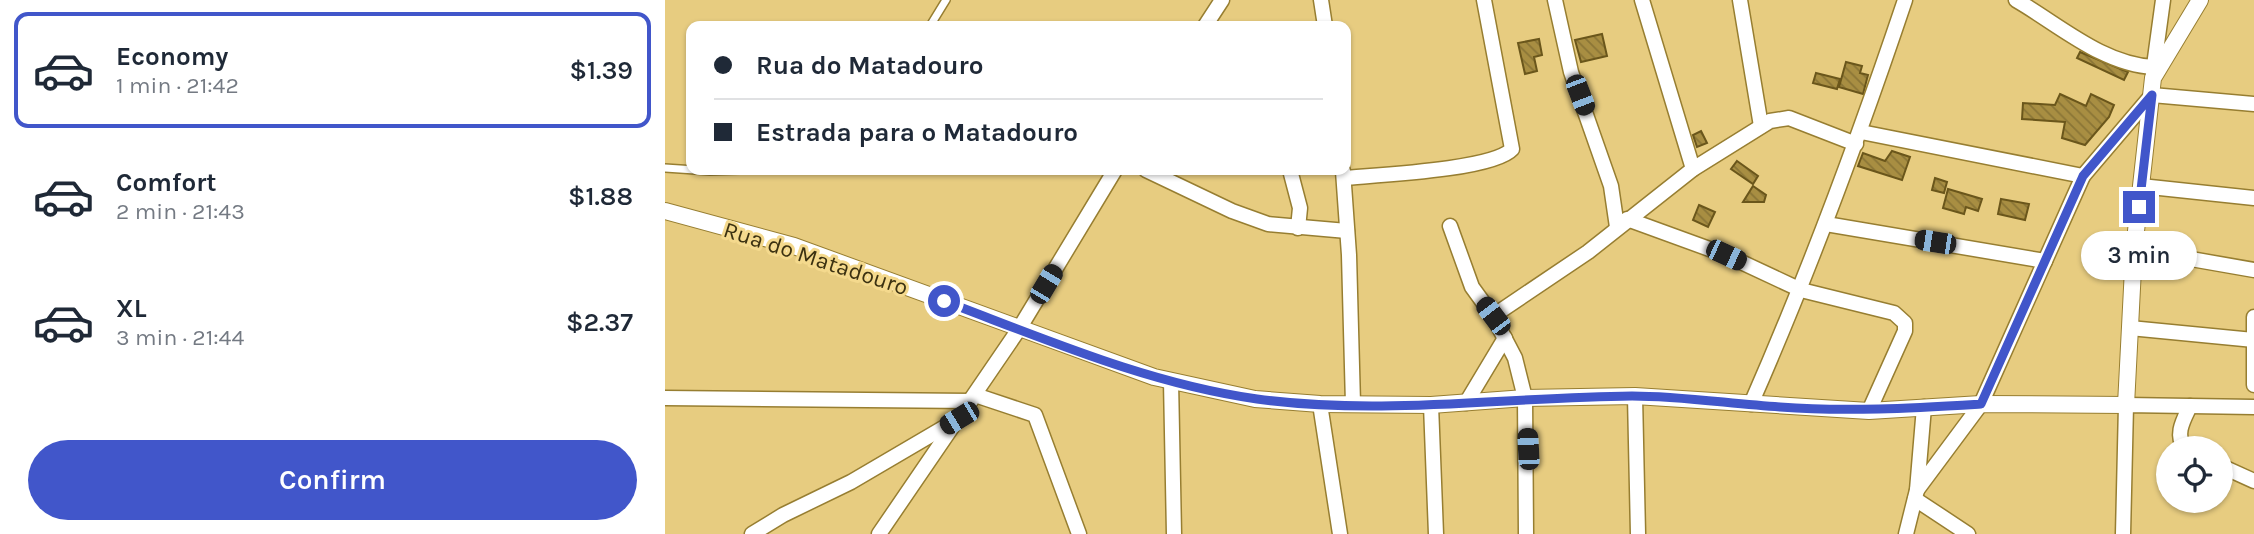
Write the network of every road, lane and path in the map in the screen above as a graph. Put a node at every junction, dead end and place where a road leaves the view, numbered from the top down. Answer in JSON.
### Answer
{"nodes":[{"id":1,"x":946,"y":0,"type":"edge"},
{"id":2,"x":1222,"y":0,"type":"edge"},
{"id":3,"x":1321,"y":0,"type":"edge"},
{"id":4,"x":1484,"y":0,"type":"edge"},
{"id":5,"x":1555,"y":0,"type":"edge"},
{"id":6,"x":1642,"y":0,"type":"edge"},
{"id":7,"x":1740,"y":0,"type":"edge"},
{"id":8,"x":1905,"y":0,"type":"edge"},
{"id":9,"x":2016,"y":0,"type":"edge"},
{"id":10,"x":2163,"y":0,"type":"edge"},
{"id":11,"x":2200,"y":0,"type":"edge"},
{"id":12,"x":1217,"y":20,"type":"edge"},
{"id":13,"x":933,"y":21,"type":"edge"},
{"id":14,"x":1324,"y":21,"type":"edge"},
{"id":15,"x":2153,"y":72,"type":"junction"},
{"id":16,"x":2152,"y":95,"type":"junction"},
{"id":17,"x":2254,"y":104,"type":"edge"},
{"id":18,"x":1761,"y":126,"type":"junction"},
{"id":19,"x":1859,"y":138,"type":"junction"},
{"id":20,"x":665,"y":167,"type":"edge"},
{"id":21,"x":686,"y":169,"type":"edge"},
{"id":22,"x":1693,"y":169,"type":"junction"},
{"id":23,"x":1351,"y":173,"type":"edge"},
{"id":24,"x":1112,"y":175,"type":"edge"},
{"id":25,"x":1156,"y":175,"type":"edge"},
{"id":26,"x":1291,"y":175,"type":"edge"},
{"id":27,"x":1343,"y":175,"type":"edge"},
{"id":28,"x":2083,"y":176,"type":"junction"},
{"id":29,"x":2141,"y":186,"type":"junction"},
{"id":30,"x":2254,"y":198,"type":"edge"},
{"id":31,"x":665,"y":211,"type":"edge"},
{"id":32,"x":1622,"y":223,"type":"junction"},
{"id":33,"x":1825,"y":224,"type":"junction"},
{"id":34,"x":1450,"y":226,"type":"dead end"},
{"id":35,"x":1298,"y":228,"type":"junction"},
{"id":36,"x":1347,"y":231,"type":"junction"},
{"id":37,"x":2134,"y":248,"type":"junction"},
{"id":38,"x":2045,"y":261,"type":"junction"},
{"id":39,"x":2254,"y":270,"type":"edge"},
{"id":40,"x":1801,"y":290,"type":"junction"},
{"id":41,"x":1493,"y":316,"type":"junction"},
{"id":42,"x":2254,"y":317,"type":"edge"},
{"id":43,"x":2130,"y":328,"type":"junction"},
{"id":44,"x":1019,"y":329,"type":"junction"},
{"id":45,"x":1505,"y":338,"type":"junction"},
{"id":46,"x":2253,"y":340,"type":"edge"},
{"id":47,"x":1171,"y":381,"type":"junction"},
{"id":48,"x":2254,"y":385,"type":"edge"},
{"id":49,"x":1635,"y":396,"type":"junction"},
{"id":50,"x":665,"y":398,"type":"edge"},
{"id":51,"x":973,"y":398,"type":"junction"},
{"id":52,"x":1525,"y":398,"type":"junction"},
{"id":53,"x":1466,"y":403,"type":"junction"},
{"id":54,"x":1320,"y":404,"type":"junction"},
{"id":55,"x":1353,"y":404,"type":"junction"},
{"id":56,"x":1751,"y":404,"type":"junction"},
{"id":57,"x":1981,"y":404,"type":"junction"},
{"id":58,"x":1431,"y":405,"type":"junction"},
{"id":59,"x":2126,"y":405,"type":"junction"},
{"id":60,"x":2190,"y":406,"type":"junction"},
{"id":61,"x":1924,"y":407,"type":"junction"},
{"id":62,"x":2254,"y":407,"type":"edge"},
{"id":63,"x":1870,"y":411,"type":"junction"},
{"id":64,"x":959,"y":418,"type":"junction"},
{"id":65,"x":2180,"y":436,"type":"edge"},
{"id":66,"x":2233,"y":471,"type":"edge"},
{"id":67,"x":2254,"y":481,"type":"edge"},
{"id":68,"x":1916,"y":494,"type":"junction"},
{"id":69,"x":752,"y":534,"type":"edge"},
{"id":70,"x":879,"y":534,"type":"edge"},
{"id":71,"x":1079,"y":534,"type":"edge"},
{"id":72,"x":1174,"y":534,"type":"edge"},
{"id":73,"x":1340,"y":534,"type":"edge"},
{"id":74,"x":1436,"y":534,"type":"edge"},
{"id":75,"x":1526,"y":534,"type":"edge"},
{"id":76,"x":1638,"y":534,"type":"edge"},
{"id":77,"x":1906,"y":534,"type":"edge"},
{"id":78,"x":1968,"y":534,"type":"edge"},
{"id":79,"x":2123,"y":534,"type":"edge"}],
"edges":[{"from":1,"to":13,"type":"lane"},
{"from":2,"to":12,"type":"street"},
{"from":3,"to":14,"type":"street"},
{"from":4,"to":23,"type":"street"},
{"from":5,"to":32,"type":"street"},
{"from":6,"to":22,"type":"street"},
{"from":7,"to":18,"type":"street"},
{"from":8,"to":19,"type":"street"},
{"from":9,"to":15,"type":"street"},
{"from":10,"to":15,"type":"street"},
{"from":11,"to":15,"type":"street"},
{"from":15,"to":16,"type":"street"},
{"from":16,"to":17,"type":"street"},
{"from":16,"to":28,"type":"street"},
{"from":16,"to":29,"type":"street"},
{"from":18,"to":19,"type":"street"},
{"from":18,"to":22,"type":"street"},
{"from":19,"to":28,"type":"street"},
{"from":19,"to":33,"type":"street"},
{"from":20,"to":21,"type":"lane"},
{"from":22,"to":32,"type":"street"},
{"from":24,"to":44,"type":"street"},
{"from":25,"to":35,"type":"street"},
{"from":26,"to":35,"type":"street"},
{"from":27,"to":36,"type":"street"},
{"from":28,"to":38,"type":"street"},
{"from":29,"to":30,"type":"street"},
{"from":29,"to":37,"type":"street"},
{"from":31,"to":44,"type":"street","name":"Rua do Matadouro"},
{"from":32,"to":40,"type":"street"},
{"from":32,"to":41,"type":"street"},
{"from":33,"to":38,"type":"street"},
{"from":33,"to":40,"type":"street"},
{"from":34,"to":41,"type":"street"},
{"from":35,"to":36,"type":"street"},
{"from":36,"to":55,"type":"street"},
{"from":37,"to":39,"type":"street"},
{"from":37,"to":43,"type":"street"},
{"from":38,"to":57,"type":"street"},
{"from":40,"to":56,"type":"street"},
{"from":40,"to":63,"type":"street"},
{"from":41,"to":45,"type":"street"},
{"from":42,"to":46,"type":"street"},
{"from":43,"to":46,"type":"street"},
{"from":43,"to":59,"type":"street"},
{"from":44,"to":47,"type":"street","name":"Rua do Matadouro"},
{"from":44,"to":51,"type":"street"},
{"from":45,"to":52,"type":"street"},
{"from":45,"to":53,"type":"street"},
{"from":46,"to":48,"type":"street"},
{"from":47,"to":54,"type":"street","name":"Rua do Matadouro"},
{"from":47,"to":72,"type":"street"},
{"from":49,"to":52,"type":"street","name":"Rua do Matadouro"},
{"from":49,"to":56,"type":"street","name":"Rua do Matadouro"},
{"from":49,"to":76,"type":"street"},
{"from":50,"to":51,"type":"street"},
{"from":51,"to":64,"type":"street"},
{"from":51,"to":71,"type":"street"},
{"from":52,"to":53,"type":"street","name":"Rua do Matadouro"},
{"from":52,"to":75,"type":"street"},
{"from":53,"to":58,"type":"street","name":"Rua do Matadouro"},
{"from":54,"to":55,"type":"street","name":"Rua do Matadouro"},
{"from":54,"to":73,"type":"street"},
{"from":55,"to":58,"type":"street","name":"Rua do Matadouro"},
{"from":56,"to":63,"type":"street","name":"Rua do Matadouro"},
{"from":57,"to":59,"type":"street","name":"Rua do Matadouro"},
{"from":57,"to":61,"type":"street","name":"Rua do Matadouro"},
{"from":57,"to":68,"type":"street"},
{"from":58,"to":74,"type":"street"},
{"from":59,"to":60,"type":"street"},
{"from":59,"to":79,"type":"street"},
{"from":60,"to":62,"type":"street"},
{"from":60,"to":65,"type":"street"},
{"from":61,"to":63,"type":"street","name":"Rua do Matadouro"},
{"from":61,"to":68,"type":"street"},
{"from":64,"to":69,"type":"street"},
{"from":64,"to":70,"type":"street"},
{"from":66,"to":67,"type":"street"},
{"from":68,"to":77,"type":"street"},
{"from":68,"to":78,"type":"street"}]}
